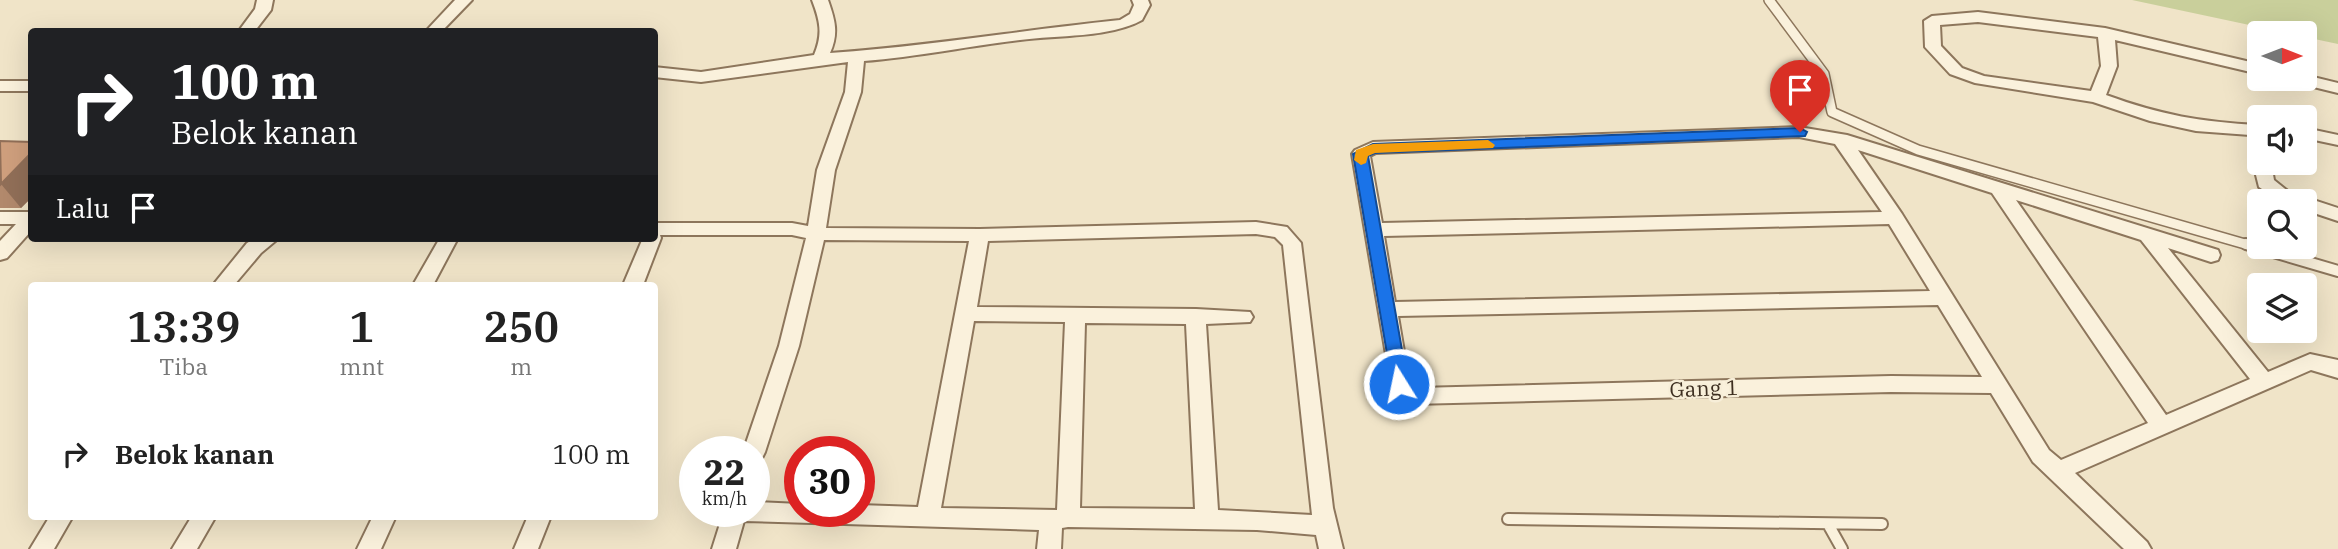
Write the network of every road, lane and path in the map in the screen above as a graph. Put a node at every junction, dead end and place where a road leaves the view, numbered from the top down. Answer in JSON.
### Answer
{"nodes":[{"id":1,"x":265,"y":0,"type":"edge"},
{"id":2,"x":464,"y":0,"type":"edge"},
{"id":3,"x":820,"y":0,"type":"edge"},
{"id":4,"x":1140,"y":0,"type":"edge"},
{"id":5,"x":1769,"y":0,"type":"edge"},
{"id":6,"x":248,"y":28,"type":"edge"},
{"id":7,"x":436,"y":28,"type":"edge"},
{"id":8,"x":2105,"y":33,"type":"junction"},
{"id":9,"x":856,"y":58,"type":"junction"},
{"id":10,"x":820,"y":59,"type":"junction"},
{"id":11,"x":2247,"y":66,"type":"edge"},
{"id":12,"x":658,"y":72,"type":"edge"},
{"id":13,"x":2317,"y":83,"type":"edge"},
{"id":14,"x":0,"y":86,"type":"edge"},
{"id":15,"x":28,"y":86,"type":"edge"},
{"id":16,"x":2338,"y":88,"type":"edge"},
{"id":17,"x":2096,"y":97,"type":"junction"},
{"id":18,"x":2247,"y":133,"type":"edge"},
{"id":19,"x":2317,"y":136,"type":"edge"},
{"id":20,"x":1841,"y":139,"type":"junction"},
{"id":21,"x":2338,"y":140,"type":"edge"},
{"id":22,"x":2264,"y":175,"type":"edge"},
{"id":23,"x":2274,"y":189,"type":"edge"},
{"id":24,"x":2000,"y":191,"type":"junction"},
{"id":25,"x":2317,"y":207,"type":"edge"},
{"id":26,"x":2338,"y":215,"type":"edge"},
{"id":27,"x":0,"y":218,"type":"edge"},
{"id":28,"x":28,"y":218,"type":"edge"},
{"id":29,"x":1895,"y":218,"type":"junction"},
{"id":30,"x":28,"y":221,"type":"edge"},
{"id":31,"x":658,"y":230,"type":"edge"},
{"id":32,"x":1373,"y":230,"type":"junction"},
{"id":33,"x":816,"y":234,"type":"junction"},
{"id":34,"x":980,"y":235,"type":"junction"},
{"id":35,"x":2149,"y":237,"type":"junction"},
{"id":36,"x":264,"y":242,"type":"edge"},
{"id":37,"x":447,"y":242,"type":"edge"},
{"id":38,"x":650,"y":242,"type":"edge"},
{"id":39,"x":0,"y":253,"type":"edge"},
{"id":40,"x":2211,"y":255,"type":"dead end"},
{"id":41,"x":2338,"y":271,"type":"edge"},
{"id":42,"x":226,"y":282,"type":"edge"},
{"id":43,"x":425,"y":282,"type":"edge"},
{"id":44,"x":634,"y":282,"type":"edge"},
{"id":45,"x":1942,"y":298,"type":"junction"},
{"id":46,"x":1386,"y":309,"type":"junction"},
{"id":47,"x":966,"y":314,"type":"junction"},
{"id":48,"x":1196,"y":316,"type":"junction"},
{"id":49,"x":1075,"y":317,"type":"junction"},
{"id":50,"x":1243,"y":317,"type":"dead end"},
{"id":51,"x":2338,"y":370,"type":"edge"},
{"id":52,"x":2264,"y":382,"type":"junction"},
{"id":53,"x":1996,"y":386,"type":"junction"},
{"id":54,"x":2163,"y":427,"type":"junction"},
{"id":55,"x":759,"y":436,"type":"edge"},
{"id":56,"x":2058,"y":471,"type":"junction"},
{"id":57,"x":928,"y":517,"type":"junction"},
{"id":58,"x":1207,"y":518,"type":"junction"},
{"id":59,"x":1059,"y":519,"type":"junction"},
{"id":60,"x":1508,"y":519,"type":"dead end"},
{"id":61,"x":60,"y":520,"type":"edge"},
{"id":62,"x":202,"y":520,"type":"edge"},
{"id":63,"x":383,"y":520,"type":"edge"},
{"id":64,"x":538,"y":520,"type":"edge"},
{"id":65,"x":1828,"y":524,"type":"junction"},
{"id":66,"x":1882,"y":524,"type":"dead end"},
{"id":67,"x":1328,"y":538,"type":"edge"},
{"id":68,"x":42,"y":549,"type":"edge"},
{"id":69,"x":184,"y":549,"type":"edge"},
{"id":70,"x":369,"y":549,"type":"edge"},
{"id":71,"x":526,"y":549,"type":"edge"},
{"id":72,"x":724,"y":549,"type":"edge"},
{"id":73,"x":1049,"y":549,"type":"edge"},
{"id":74,"x":1842,"y":549,"type":"edge"},
{"id":75,"x":2139,"y":549,"type":"edge"}],
"edges":[{"from":1,"to":6,"type":"street"},
{"from":2,"to":7,"type":"street"},
{"from":3,"to":10,"type":"street"},
{"from":4,"to":9,"type":"street"},
{"from":5,"to":41,"type":"lane"},
{"from":8,"to":11,"type":"street"},
{"from":8,"to":17,"type":"street"},
{"from":8,"to":17,"type":"street"},
{"from":9,"to":10,"type":"street"},
{"from":9,"to":33,"type":"street"},
{"from":10,"to":12,"type":"street"},
{"from":13,"to":16,"type":"street"},
{"from":14,"to":15,"type":"street"},
{"from":17,"to":18,"type":"street"},
{"from":19,"to":21,"type":"street"},
{"from":20,"to":24,"type":"street"},
{"from":20,"to":29,"type":"street"},
{"from":20,"to":32,"type":"street"},
{"from":22,"to":23,"type":"street"},
{"from":24,"to":35,"type":"street"},
{"from":24,"to":54,"type":"street"},
{"from":25,"to":26,"type":"street"},
{"from":27,"to":28,"type":"street"},
{"from":29,"to":32,"type":"street"},
{"from":29,"to":45,"type":"street"},
{"from":30,"to":39,"type":"street"},
{"from":31,"to":33,"type":"street"},
{"from":32,"to":46,"type":"street"},
{"from":33,"to":34,"type":"street"},
{"from":33,"to":55,"type":"street"},
{"from":34,"to":47,"type":"street"},
{"from":34,"to":67,"type":"street"},
{"from":35,"to":40,"type":"street"},
{"from":35,"to":52,"type":"street"},
{"from":36,"to":42,"type":"street"},
{"from":37,"to":43,"type":"street"},
{"from":38,"to":44,"type":"street"},
{"from":45,"to":46,"type":"street"},
{"from":45,"to":53,"type":"street"},
{"from":46,"to":53,"type":"street","name":"Gang 1"},
{"from":47,"to":49,"type":"street"},
{"from":47,"to":57,"type":"street"},
{"from":48,"to":49,"type":"street"},
{"from":48,"to":50,"type":"street"},
{"from":48,"to":58,"type":"street"},
{"from":49,"to":59,"type":"street"},
{"from":51,"to":52,"type":"street"},
{"from":52,"to":54,"type":"street"},
{"from":53,"to":56,"type":"street"},
{"from":54,"to":56,"type":"street"},
{"from":56,"to":75,"type":"street"},
{"from":57,"to":59,"type":"street"},
{"from":57,"to":72,"type":"street"},
{"from":58,"to":59,"type":"street"},
{"from":58,"to":67,"type":"street"},
{"from":59,"to":73,"type":"street"},
{"from":60,"to":65,"type":"lane"},
{"from":61,"to":68,"type":"street"},
{"from":62,"to":69,"type":"street"},
{"from":63,"to":70,"type":"street"},
{"from":64,"to":71,"type":"street"},
{"from":65,"to":66,"type":"lane"},
{"from":65,"to":74,"type":"lane"}]}
